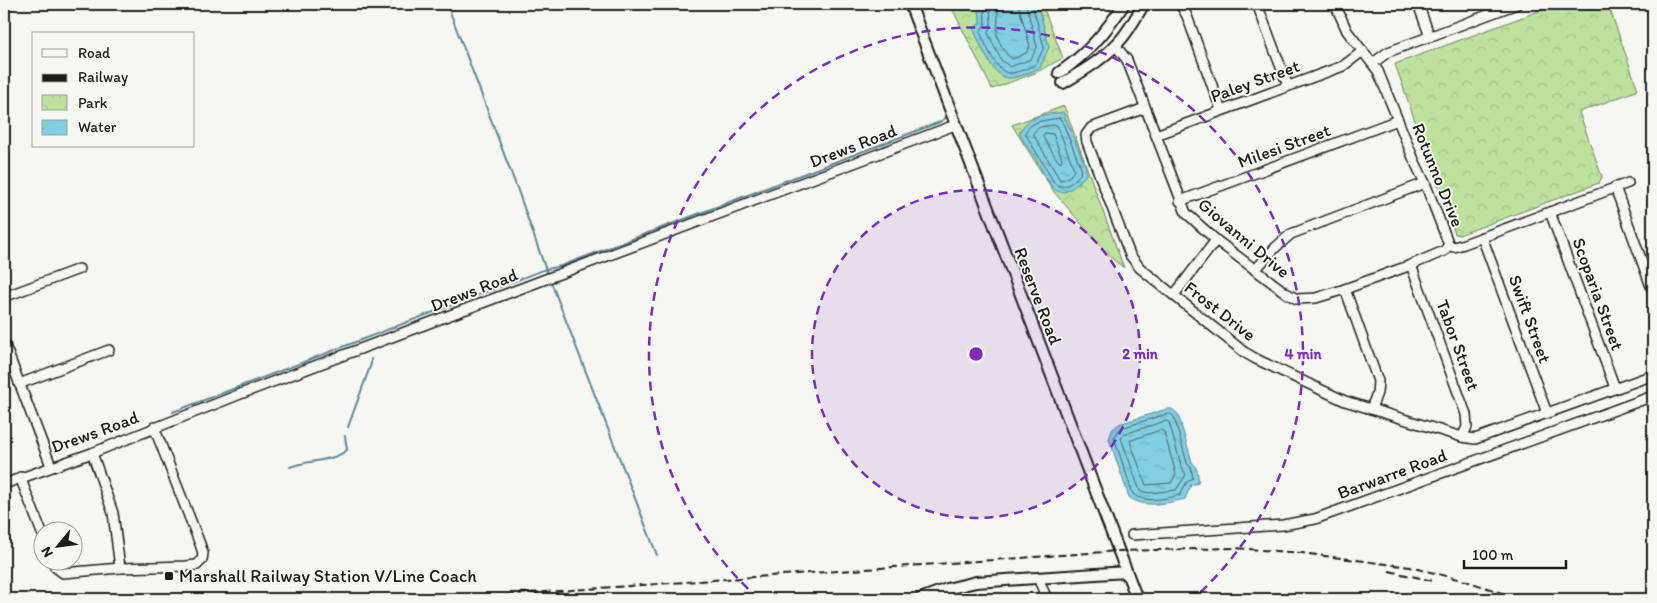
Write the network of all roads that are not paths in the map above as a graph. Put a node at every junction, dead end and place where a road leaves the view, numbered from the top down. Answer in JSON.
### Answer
{"nodes":[{"id":1,"x":910,"y":4,"type":"edge"},
{"id":2,"x":1124,"y":4,"type":"edge"},
{"id":3,"x":1144,"y":4,"type":"edge"},
{"id":4,"x":1180,"y":4,"type":"edge"},
{"id":5,"x":1258,"y":4,"type":"edge"},
{"id":6,"x":1335,"y":4,"type":"edge"},
{"id":7,"x":1418,"y":4,"type":"edge"},
{"id":8,"x":1517,"y":4,"type":"edge"},
{"id":9,"x":1501,"y":6,"type":"edge"},
{"id":10,"x":1103,"y":34,"type":"junction"},
{"id":11,"x":1430,"y":36,"type":"junction"},
{"id":12,"x":1115,"y":45,"type":"junction"},
{"id":13,"x":1363,"y":51,"type":"junction"},
{"id":14,"x":1373,"y":63,"type":"junction"},
{"id":15,"x":1059,"y":72,"type":"dead end"},
{"id":16,"x":1063,"y":83,"type":"dead end"},
{"id":17,"x":1288,"y":86,"type":"junction"},
{"id":18,"x":1146,"y":108,"type":"junction"},
{"id":19,"x":1222,"y":110,"type":"junction"},
{"id":20,"x":1398,"y":120,"type":"junction"},
{"id":21,"x":955,"y":125,"type":"junction"},
{"id":22,"x":1156,"y":135,"type":"junction"},
{"id":23,"x":1628,"y":183,"type":"dead end"},
{"id":24,"x":1425,"y":184,"type":"junction"},
{"id":25,"x":1615,"y":187,"type":"junction"},
{"id":26,"x":1180,"y":201,"type":"junction"},
{"id":27,"x":1550,"y":212,"type":"junction"},
{"id":28,"x":1482,"y":237,"type":"junction"},
{"id":29,"x":1216,"y":240,"type":"junction"},
{"id":30,"x":1449,"y":245,"type":"junction"},
{"id":31,"x":1411,"y":265,"type":"junction"},
{"id":32,"x":79,"y":269,"type":"dead end"},
{"id":33,"x":1256,"y":270,"type":"junction"},
{"id":34,"x":1345,"y":289,"type":"junction"},
{"id":35,"x":1653,"y":292,"type":"edge"},
{"id":36,"x":1174,"y":295,"type":"junction"},
{"id":37,"x":4,"y":297,"type":"edge"},
{"id":38,"x":4,"y":343,"type":"edge"},
{"id":39,"x":109,"y":350,"type":"dead end"},
{"id":40,"x":1653,"y":375,"type":"edge"},
{"id":41,"x":19,"y":384,"type":"junction"},
{"id":42,"x":1615,"y":388,"type":"junction"},
{"id":43,"x":1653,"y":396,"type":"edge"},
{"id":44,"x":1371,"y":409,"type":"junction"},
{"id":45,"x":1547,"y":413,"type":"junction"},
{"id":46,"x":154,"y":428,"type":"junction"},
{"id":47,"x":1462,"y":437,"type":"junction"},
{"id":48,"x":92,"y":453,"type":"junction"},
{"id":49,"x":51,"y":466,"type":"junction"},
{"id":50,"x":20,"y":477,"type":"junction"},
{"id":51,"x":4,"y":484,"type":"edge"},
{"id":52,"x":37,"y":520,"type":"edge"},
{"id":53,"x":1132,"y":534,"type":"dead end"},
{"id":54,"x":120,"y":568,"type":"junction"},
{"id":55,"x":59,"y":570,"type":"edge"},
{"id":56,"x":1126,"y":572,"type":"junction"},
{"id":57,"x":1038,"y":578,"type":"junction"},
{"id":58,"x":920,"y":599,"type":"edge"},
{"id":59,"x":1046,"y":599,"type":"edge"},
{"id":60,"x":1137,"y":599,"type":"edge"}],
"edges":[{"from":1,"to":21,"type":"street","name":"Reserve Road"},
{"from":2,"to":10,"type":"street"},
{"from":3,"to":12,"type":"street"},
{"from":4,"to":19,"type":"street"},
{"from":5,"to":17,"type":"street"},
{"from":6,"to":13,"type":"street","name":"Rotunno Drive"},
{"from":7,"to":11,"type":"street"},
{"from":8,"to":9,"type":"street"},
{"from":9,"to":11,"type":"street"},
{"from":10,"to":12,"type":"street"},
{"from":10,"to":15,"type":"street"},
{"from":11,"to":14,"type":"street"},
{"from":12,"to":16,"type":"street"},
{"from":12,"to":18,"type":"street","name":"Giovanni Drive"},
{"from":13,"to":14,"type":"street","name":"Rotunno Drive"},
{"from":13,"to":17,"type":"street","name":"Paley Street"},
{"from":14,"to":20,"type":"street","name":"Rotunno Drive"},
{"from":17,"to":19,"type":"street","name":"Paley Street"},
{"from":18,"to":22,"type":"street","name":"Giovanni Drive"},
{"from":18,"to":36,"type":"street","name":"Frost Drive"},
{"from":19,"to":22,"type":"street","name":"Paley Street"},
{"from":20,"to":24,"type":"street","name":"Rotunno Drive"},
{"from":20,"to":26,"type":"street","name":"Milesi Street"},
{"from":21,"to":46,"type":"street","name":"Drews Road"},
{"from":21,"to":56,"type":"street","name":"Reserve Road"},
{"from":22,"to":26,"type":"street","name":"Giovanni Drive"},
{"from":23,"to":25,"type":"street","name":"Rotunno Drive"},
{"from":24,"to":30,"type":"street","name":"Rotunno Drive"},
{"from":24,"to":33,"type":"street"},
{"from":25,"to":27,"type":"street","name":"Rotunno Drive"},
{"from":25,"to":35,"type":"street"},
{"from":26,"to":29,"type":"street","name":"Giovanni Drive"},
{"from":27,"to":28,"type":"street","name":"Rotunno Drive"},
{"from":27,"to":42,"type":"street","name":"Scoparia Street"},
{"from":28,"to":30,"type":"street","name":"Rotunno Drive"},
{"from":28,"to":45,"type":"street","name":"Swift Street"},
{"from":29,"to":33,"type":"street","name":"Giovanni Drive"},
{"from":29,"to":36,"type":"street"},
{"from":30,"to":31,"type":"street","name":"Giovanni Drive"},
{"from":31,"to":34,"type":"street","name":"Giovanni Drive"},
{"from":31,"to":47,"type":"street","name":"Tabor Street"},
{"from":32,"to":37,"type":"street"},
{"from":33,"to":34,"type":"street","name":"Giovanni Drive"},
{"from":34,"to":44,"type":"street"},
{"from":36,"to":44,"type":"street","name":"Frost Drive"},
{"from":38,"to":41,"type":"street"},
{"from":39,"to":41,"type":"street"},
{"from":40,"to":42,"type":"street","name":"Frost Drive"},
{"from":41,"to":49,"type":"street"},
{"from":42,"to":45,"type":"street","name":"Frost Drive"},
{"from":43,"to":53,"type":"street","name":"Barwarre Road"},
{"from":44,"to":47,"type":"street","name":"Frost Drive"},
{"from":45,"to":47,"type":"street","name":"Frost Drive"},
{"from":46,"to":48,"type":"street","name":"Drews Road"},
{"from":46,"to":54,"type":"street"},
{"from":48,"to":49,"type":"street","name":"Drews Road"},
{"from":48,"to":54,"type":"street"},
{"from":49,"to":50,"type":"street","name":"Drews Road"},
{"from":50,"to":51,"type":"street","name":"Drews Road"},
{"from":50,"to":52,"type":"street"},
{"from":54,"to":55,"type":"street"},
{"from":56,"to":57,"type":"street"},
{"from":56,"to":60,"type":"street","name":"Reserve Road"},
{"from":57,"to":58,"type":"street"},
{"from":57,"to":59,"type":"street"}]}
